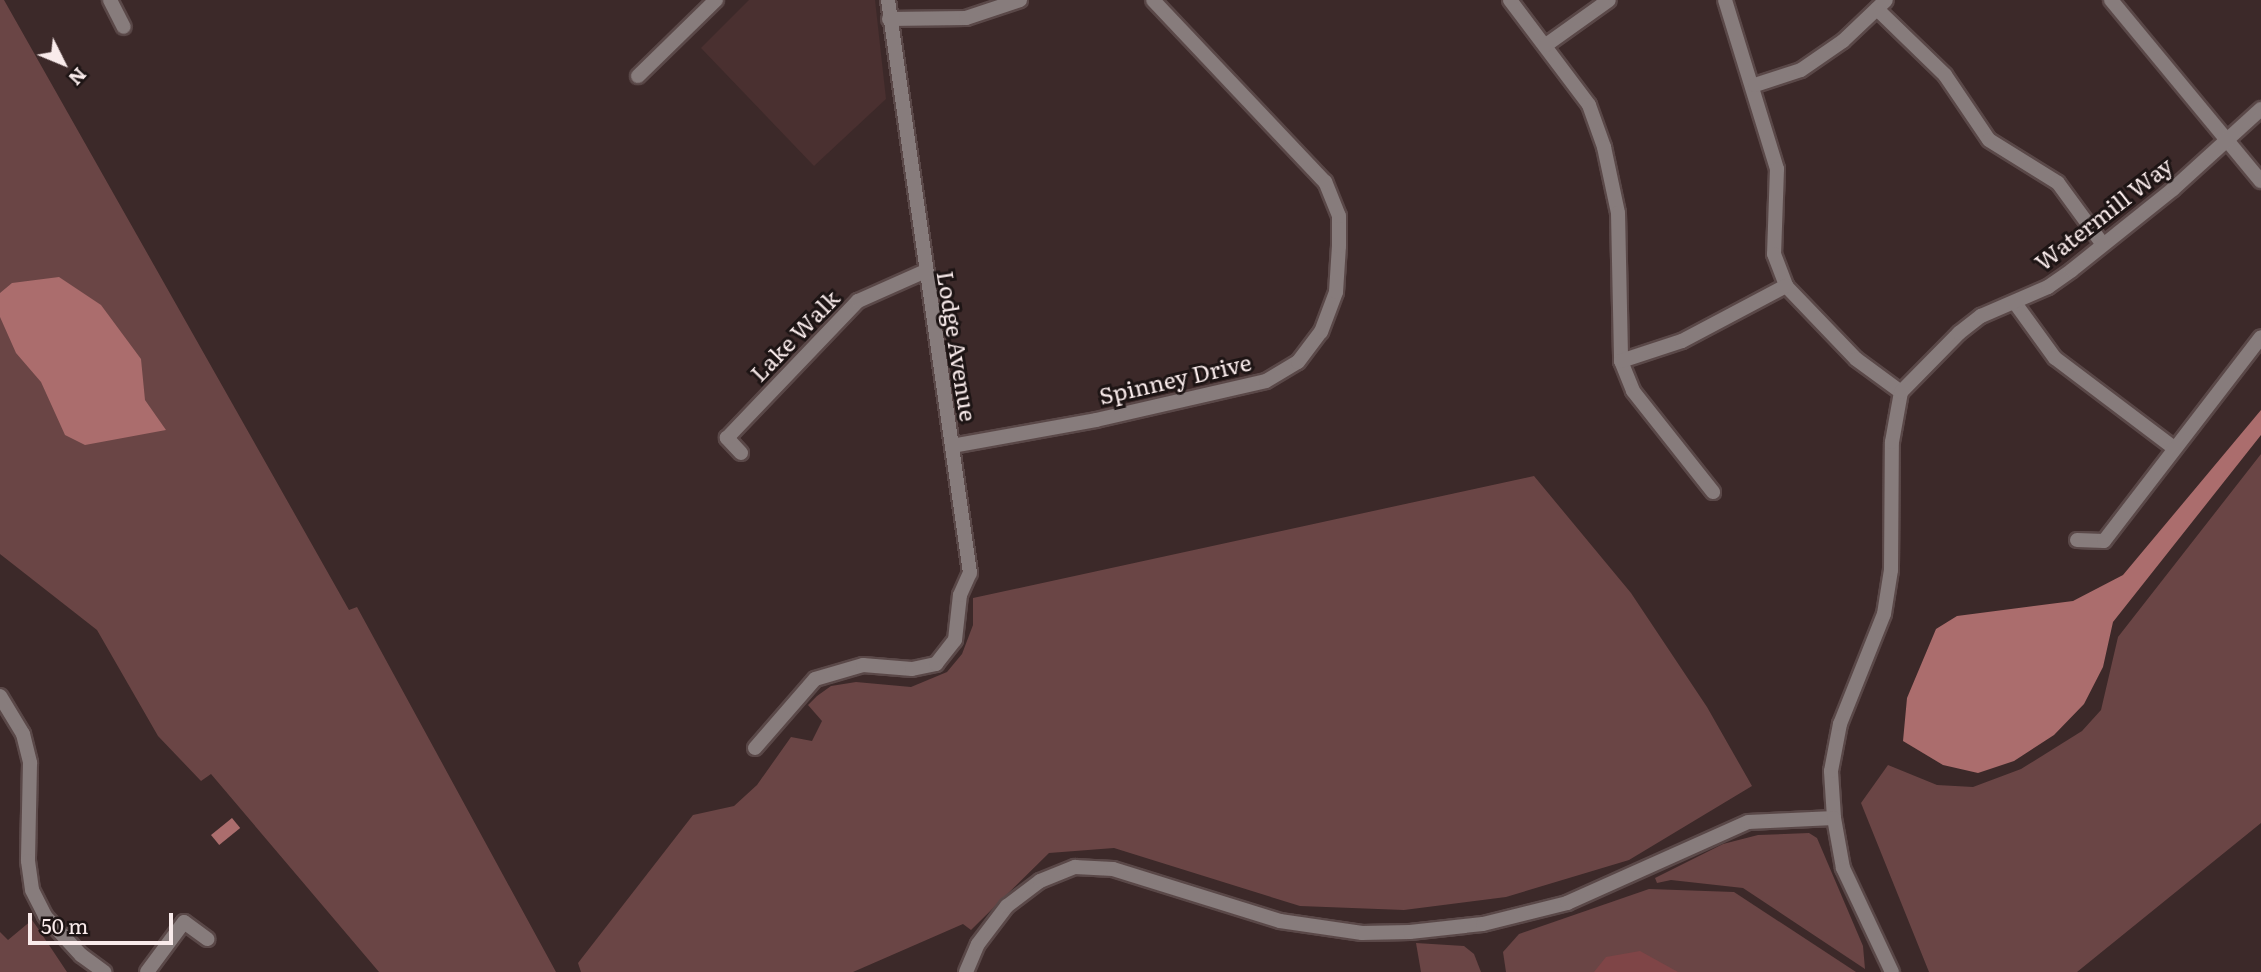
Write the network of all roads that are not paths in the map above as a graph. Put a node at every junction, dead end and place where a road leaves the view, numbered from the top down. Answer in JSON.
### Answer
{"nodes":[{"id":1,"x":110,"y":0,"type":"edge"},
{"id":2,"x":716,"y":0,"type":"edge"},
{"id":3,"x":888,"y":0,"type":"edge"},
{"id":4,"x":1020,"y":0,"type":"edge"},
{"id":5,"x":1153,"y":0,"type":"edge"},
{"id":6,"x":1510,"y":0,"type":"edge"},
{"id":7,"x":1609,"y":0,"type":"edge"},
{"id":8,"x":1725,"y":0,"type":"edge"},
{"id":9,"x":2111,"y":0,"type":"edge"},
{"id":10,"x":1882,"y":4,"type":"edge"},
{"id":11,"x":889,"y":19,"type":"junction"},
{"id":12,"x":124,"y":27,"type":"dead end"},
{"id":13,"x":1546,"y":45,"type":"junction"},
{"id":14,"x":638,"y":76,"type":"dead end"},
{"id":15,"x":1755,"y":85,"type":"junction"},
{"id":16,"x":2261,"y":109,"type":"edge"},
{"id":17,"x":2227,"y":138,"type":"junction"},
{"id":18,"x":2261,"y":181,"type":"edge"},
{"id":19,"x":2101,"y":243,"type":"junction"},
{"id":20,"x":923,"y":272,"type":"junction"},
{"id":21,"x":1786,"y":286,"type":"junction"},
{"id":22,"x":2015,"y":303,"type":"junction"},
{"id":23,"x":2261,"y":337,"type":"edge"},
{"id":24,"x":1622,"y":360,"type":"junction"},
{"id":25,"x":1901,"y":392,"type":"junction"},
{"id":26,"x":951,"y":446,"type":"junction"},
{"id":27,"x":2174,"y":448,"type":"junction"},
{"id":28,"x":741,"y":453,"type":"dead end"},
{"id":29,"x":1713,"y":492,"type":"dead end"},
{"id":30,"x":2077,"y":540,"type":"dead end"},
{"id":31,"x":0,"y":696,"type":"edge"},
{"id":32,"x":755,"y":748,"type":"dead end"},
{"id":33,"x":1834,"y":818,"type":"junction"},
{"id":34,"x":208,"y":939,"type":"dead end"},
{"id":35,"x":104,"y":972,"type":"edge"},
{"id":36,"x":147,"y":972,"type":"edge"},
{"id":37,"x":966,"y":972,"type":"edge"},
{"id":38,"x":1892,"y":972,"type":"edge"}],
"edges":[{"from":1,"to":12,"type":"street"},
{"from":2,"to":14,"type":"street"},
{"from":3,"to":11,"type":"street","name":"Lodge Avenue"},
{"from":4,"to":11,"type":"street"},
{"from":5,"to":26,"type":"street","name":"Spinney Drive"},
{"from":6,"to":13,"type":"street"},
{"from":7,"to":13,"type":"street"},
{"from":8,"to":15,"type":"street"},
{"from":9,"to":17,"type":"street"},
{"from":10,"to":15,"type":"street"},
{"from":10,"to":19,"type":"street"},
{"from":11,"to":20,"type":"street","name":"Lodge Avenue"},
{"from":13,"to":24,"type":"street"},
{"from":15,"to":21,"type":"street"},
{"from":16,"to":17,"type":"street","name":"Watermill Way"},
{"from":17,"to":18,"type":"street"},
{"from":17,"to":19,"type":"street","name":"Watermill Way"},
{"from":19,"to":22,"type":"street","name":"Watermill Way"},
{"from":20,"to":26,"type":"street","name":"Lodge Avenue"},
{"from":20,"to":28,"type":"street","name":"Lake Walk"},
{"from":21,"to":24,"type":"street"},
{"from":21,"to":25,"type":"street"},
{"from":22,"to":25,"type":"street","name":"Watermill Way"},
{"from":22,"to":27,"type":"street"},
{"from":23,"to":27,"type":"street"},
{"from":24,"to":29,"type":"street"},
{"from":25,"to":33,"type":"street"},
{"from":26,"to":32,"type":"street","name":"Lodge Avenue"},
{"from":27,"to":30,"type":"street"},
{"from":31,"to":35,"type":"street"},
{"from":33,"to":37,"type":"street"},
{"from":33,"to":38,"type":"street"},
{"from":34,"to":36,"type":"street"}]}
